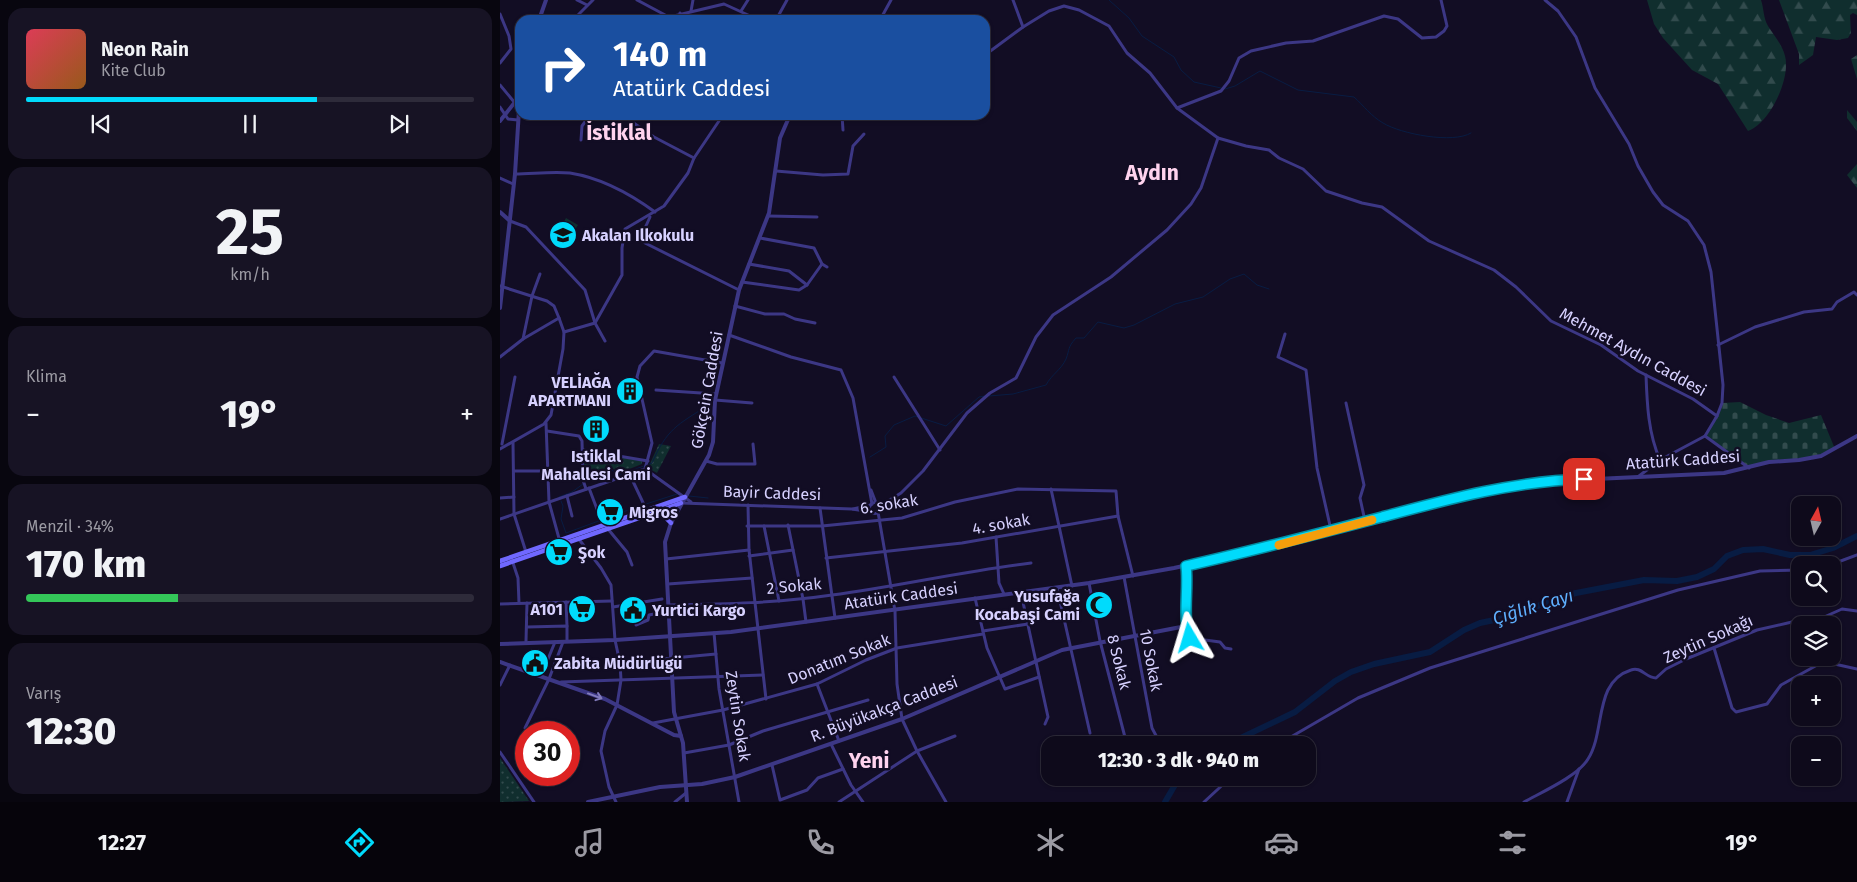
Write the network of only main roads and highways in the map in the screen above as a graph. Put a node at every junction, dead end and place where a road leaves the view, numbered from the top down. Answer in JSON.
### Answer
{"nodes":[{"id":1,"x":684,"y":497,"type":"road end"},
{"id":2,"x":682,"y":503,"type":"road end"},
{"id":3,"x":659,"y":511,"type":"junction"},
{"id":4,"x":671,"y":522,"type":"road end"},
{"id":5,"x":577,"y":536,"type":"junction"},
{"id":6,"x":560,"y":542,"type":"junction"},
{"id":7,"x":512,"y":559,"type":"junction"},
{"id":8,"x":500,"y":561,"type":"edge"},
{"id":9,"x":500,"y":566,"type":"edge"}],
"edges":[{"from":1,"to":5,"type":"main road"},
{"from":2,"to":3,"type":"main road"},
{"from":3,"to":4,"type":"main road"},
{"from":3,"to":5,"type":"main road"},
{"from":5,"to":6,"type":"main road"},
{"from":6,"to":7,"type":"main road"},
{"from":6,"to":7,"type":"main road"},
{"from":7,"to":8,"type":"main road"},
{"from":7,"to":9,"type":"main road"}]}
